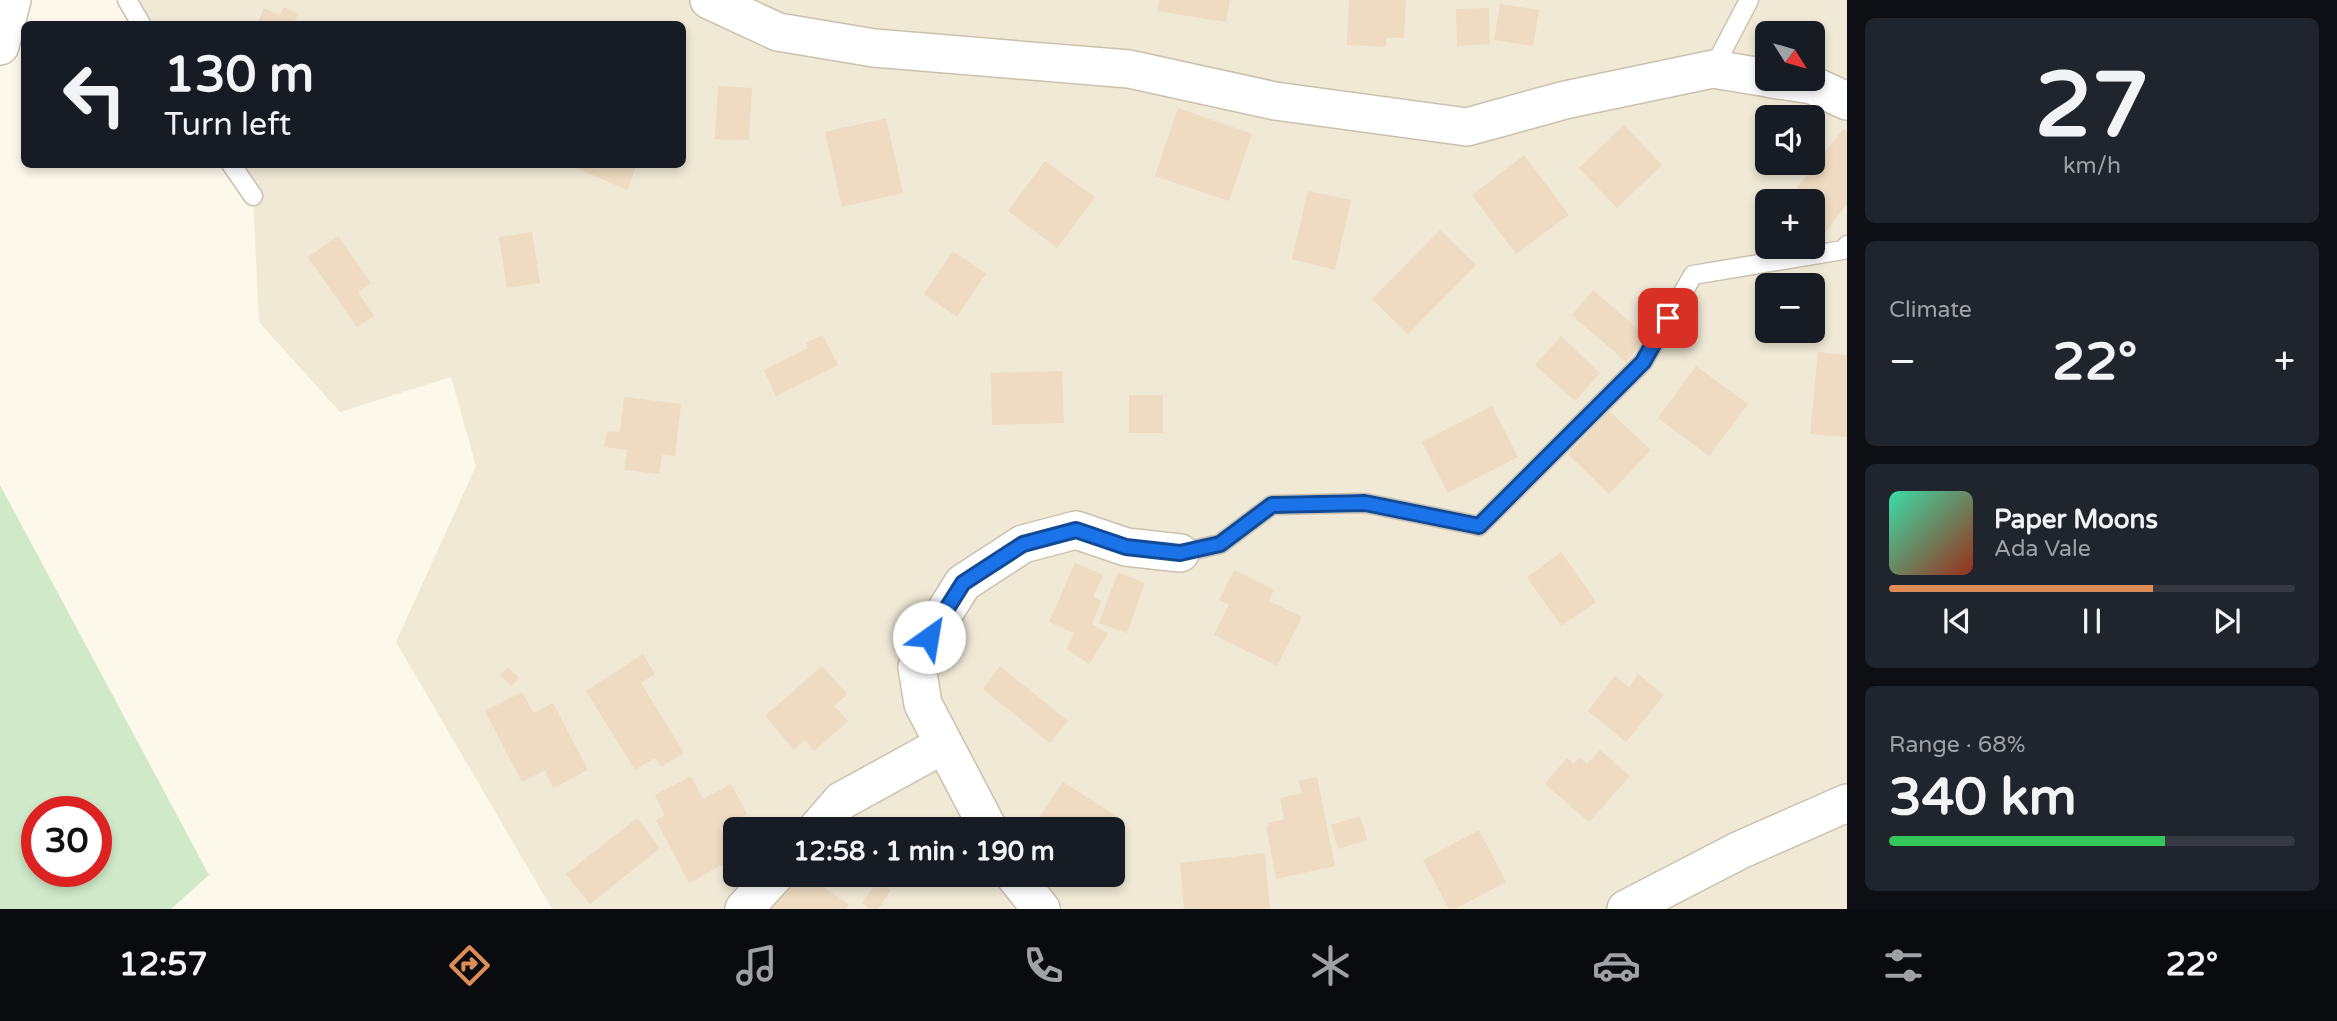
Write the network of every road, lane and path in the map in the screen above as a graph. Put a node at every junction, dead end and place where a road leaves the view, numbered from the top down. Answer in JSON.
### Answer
{"nodes":[{"id":1,"x":12,"y":0,"type":"edge"},
{"id":2,"x":127,"y":0,"type":"edge"},
{"id":3,"x":709,"y":0,"type":"edge"},
{"id":4,"x":1749,"y":0,"type":"edge"},
{"id":5,"x":139,"y":21,"type":"edge"},
{"id":6,"x":0,"y":47,"type":"edge"},
{"id":7,"x":1713,"y":69,"type":"junction"},
{"id":8,"x":1755,"y":76,"type":"edge"},
{"id":9,"x":1825,"y":91,"type":"edge"},
{"id":10,"x":1847,"y":101,"type":"edge"},
{"id":11,"x":234,"y":168,"type":"edge"},
{"id":12,"x":253,"y":196,"type":"dead end"},
{"id":13,"x":1847,"y":245,"type":"edge"},
{"id":14,"x":1180,"y":553,"type":"joint"},
{"id":15,"x":943,"y":745,"type":"junction"},
{"id":16,"x":1847,"y":803,"type":"edge"},
{"id":17,"x":827,"y":817,"type":"edge"},
{"id":18,"x":982,"y":817,"type":"edge"},
{"id":19,"x":764,"y":887,"type":"edge"},
{"id":20,"x":1024,"y":887,"type":"edge"},
{"id":21,"x":744,"y":909,"type":"edge"},
{"id":22,"x":1041,"y":909,"type":"edge"},
{"id":23,"x":1626,"y":909,"type":"edge"}],
"edges":[{"from":1,"to":6,"type":"street"},
{"from":2,"to":5,"type":"lane"},
{"from":3,"to":7,"type":"street"},
{"from":4,"to":7,"type":"lane"},
{"from":7,"to":8,"type":"street"},
{"from":9,"to":10,"type":"street"},
{"from":11,"to":12,"type":"lane"},
{"from":13,"to":14,"type":"lane"},
{"from":14,"to":15,"type":"street"},
{"from":15,"to":17,"type":"street"},
{"from":15,"to":18,"type":"street"},
{"from":16,"to":23,"type":"street"},
{"from":19,"to":21,"type":"street"},
{"from":20,"to":22,"type":"street"}]}
